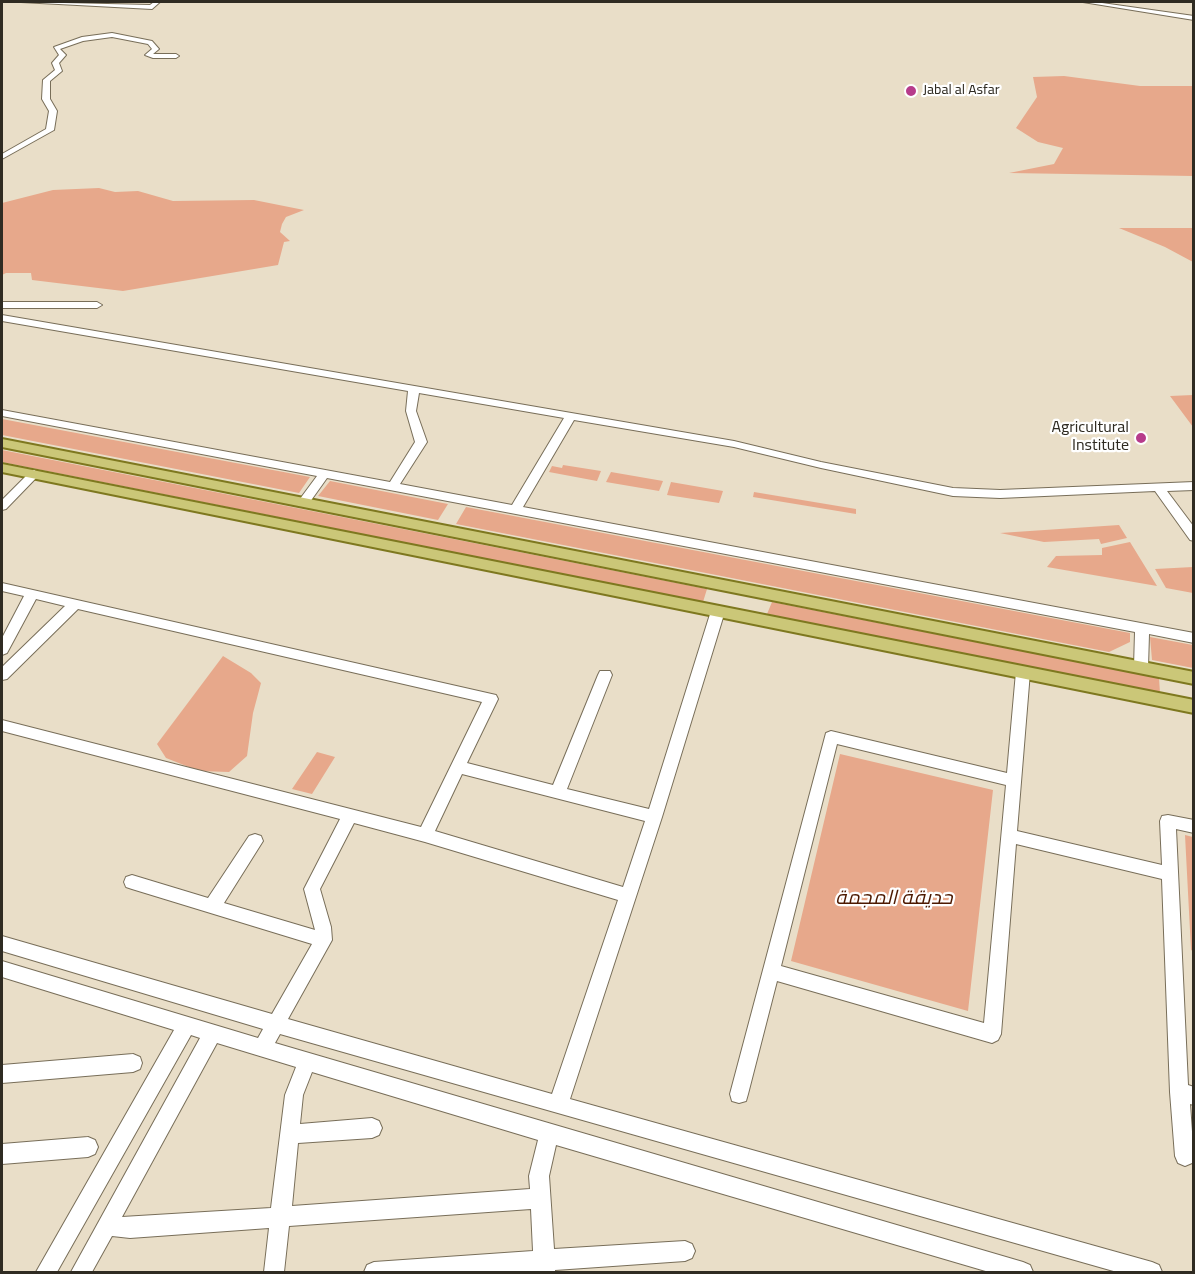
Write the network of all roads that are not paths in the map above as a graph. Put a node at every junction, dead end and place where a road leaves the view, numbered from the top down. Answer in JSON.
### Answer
{"nodes":[{"id":1,"x":24,"y":2,"type":"edge"},
{"id":2,"x":157,"y":2,"type":"edge"},
{"id":3,"x":1086,"y":2,"type":"edge"},
{"id":4,"x":76,"y":3,"type":"edge"},
{"id":5,"x":97,"y":3,"type":"edge"},
{"id":6,"x":1194,"y":18,"type":"edge"},
{"id":7,"x":176,"y":56,"type":"dead end"},
{"id":8,"x":2,"y":157,"type":"edge"},
{"id":9,"x":2,"y":305,"type":"edge"},
{"id":10,"x":97,"y":305,"type":"dead end"},
{"id":11,"x":2,"y":318,"type":"edge"},
{"id":12,"x":414,"y":389,"type":"junction"},
{"id":13,"x":2,"y":413,"type":"edge"},
{"id":14,"x":571,"y":416,"type":"junction"},
{"id":15,"x":2,"y":443,"type":"edge"},
{"id":16,"x":2,"y":468,"type":"edge"},
{"id":17,"x":34,"y":474,"type":"junction"},
{"id":18,"x":324,"y":474,"type":"junction"},
{"id":19,"x":1194,"y":486,"type":"edge"},
{"id":20,"x":393,"y":487,"type":"junction"},
{"id":21,"x":1160,"y":488,"type":"junction"},
{"id":22,"x":303,"y":503,"type":"junction"},
{"id":23,"x":2,"y":506,"type":"edge"},
{"id":24,"x":515,"y":510,"type":"junction"},
{"id":25,"x":1194,"y":537,"type":"edge"},
{"id":26,"x":2,"y":587,"type":"edge"},
{"id":27,"x":32,"y":594,"type":"junction"},
{"id":28,"x":75,"y":604,"type":"junction"},
{"id":29,"x":718,"y":611,"type":"junction"},
{"id":30,"x":1142,"y":629,"type":"junction"},
{"id":31,"x":1194,"y":638,"type":"edge"},
{"id":32,"x":2,"y":650,"type":"edge"},
{"id":33,"x":1141,"y":667,"type":"junction"},
{"id":34,"x":1023,"y":672,"type":"junction"},
{"id":35,"x":2,"y":675,"type":"edge"},
{"id":36,"x":605,"y":675,"type":"dead end"},
{"id":37,"x":1194,"y":678,"type":"edge"},
{"id":38,"x":1194,"y":706,"type":"edge"},
{"id":39,"x":2,"y":725,"type":"edge"},
{"id":40,"x":458,"y":767,"type":"junction"},
{"id":41,"x":1014,"y":782,"type":"junction"},
{"id":42,"x":558,"y":793,"type":"junction"},
{"id":43,"x":350,"y":816,"type":"junction"},
{"id":44,"x":654,"y":817,"type":"junction"},
{"id":45,"x":1194,"y":827,"type":"edge"},
{"id":46,"x":425,"y":835,"type":"junction"},
{"id":47,"x":1009,"y":836,"type":"junction"},
{"id":48,"x":255,"y":841,"type":"dead end"},
{"id":49,"x":1170,"y":874,"type":"junction"},
{"id":50,"x":132,"y":882,"type":"dead end"},
{"id":51,"x":626,"y":895,"type":"junction"},
{"id":52,"x":213,"y":905,"type":"junction"},
{"id":53,"x":323,"y":939,"type":"junction"},
{"id":54,"x":2,"y":943,"type":"edge"},
{"id":55,"x":2,"y":969,"type":"edge"},
{"id":56,"x":771,"y":971,"type":"junction"},
{"id":57,"x":277,"y":1024,"type":"junction"},
{"id":58,"x":187,"y":1025,"type":"junction"},
{"id":59,"x":213,"y":1032,"type":"junction"},
{"id":60,"x":263,"y":1047,"type":"junction"},
{"id":61,"x":307,"y":1061,"type":"junction"},
{"id":62,"x":133,"y":1063,"type":"dead end"},
{"id":63,"x":2,"y":1074,"type":"edge"},
{"id":64,"x":739,"y":1094,"type":"dead end"},
{"id":65,"x":1186,"y":1094,"type":"edge"},
{"id":66,"x":558,"y":1105,"type":"junction"},
{"id":67,"x":372,"y":1128,"type":"dead end"},
{"id":68,"x":549,"y":1133,"type":"junction"},
{"id":69,"x":290,"y":1134,"type":"junction"},
{"id":70,"x":88,"y":1147,"type":"dead end"},
{"id":71,"x":2,"y":1154,"type":"edge"},
{"id":72,"x":1185,"y":1156,"type":"dead end"},
{"id":73,"x":540,"y":1198,"type":"junction"},
{"id":74,"x":280,"y":1217,"type":"junction"},
{"id":75,"x":107,"y":1225,"type":"junction"},
{"id":76,"x":685,"y":1251,"type":"dead end"},
{"id":77,"x":544,"y":1267,"type":"edge"},
{"id":78,"x":46,"y":1272,"type":"edge"},
{"id":79,"x":81,"y":1272,"type":"edge"},
{"id":80,"x":274,"y":1272,"type":"edge"},
{"id":81,"x":374,"y":1272,"type":"edge"},
{"id":82,"x":1023,"y":1272,"type":"edge"},
{"id":83,"x":1152,"y":1272,"type":"edge"}],
"edges":[{"from":1,"to":4,"type":"street"},
{"from":2,"to":5,"type":"street"},
{"from":3,"to":6,"type":"street"},
{"from":4,"to":5,"type":"street"},
{"from":7,"to":8,"type":"street"},
{"from":9,"to":10,"type":"street"},
{"from":11,"to":12,"type":"street"},
{"from":12,"to":14,"type":"street"},
{"from":12,"to":20,"type":"street"},
{"from":13,"to":18,"type":"street"},
{"from":14,"to":21,"type":"street"},
{"from":14,"to":24,"type":"street"},
{"from":15,"to":22,"type":"main road"},
{"from":16,"to":17,"type":"main road"},
{"from":17,"to":23,"type":"street"},
{"from":17,"to":29,"type":"main road"},
{"from":18,"to":20,"type":"street"},
{"from":18,"to":22,"type":"street"},
{"from":19,"to":21,"type":"street"},
{"from":20,"to":24,"type":"street"},
{"from":21,"to":25,"type":"street"},
{"from":22,"to":33,"type":"main road"},
{"from":24,"to":30,"type":"street"},
{"from":26,"to":27,"type":"street"},
{"from":27,"to":28,"type":"street"},
{"from":27,"to":32,"type":"street"},
{"from":28,"to":35,"type":"street"},
{"from":28,"to":40,"type":"street"},
{"from":29,"to":34,"type":"main road"},
{"from":29,"to":44,"type":"street"},
{"from":30,"to":31,"type":"street"},
{"from":30,"to":33,"type":"street"},
{"from":33,"to":37,"type":"main road"},
{"from":34,"to":38,"type":"main road"},
{"from":34,"to":41,"type":"street"},
{"from":36,"to":42,"type":"street"},
{"from":39,"to":43,"type":"street"},
{"from":40,"to":42,"type":"street"},
{"from":40,"to":46,"type":"street"},
{"from":41,"to":47,"type":"street"},
{"from":41,"to":56,"type":"street"},
{"from":42,"to":44,"type":"street"},
{"from":43,"to":46,"type":"street"},
{"from":43,"to":53,"type":"street"},
{"from":44,"to":51,"type":"street"},
{"from":45,"to":49,"type":"street"},
{"from":46,"to":51,"type":"street"},
{"from":47,"to":49,"type":"street"},
{"from":47,"to":56,"type":"street"},
{"from":48,"to":52,"type":"street"},
{"from":49,"to":65,"type":"street"},
{"from":50,"to":52,"type":"street"},
{"from":51,"to":66,"type":"street"},
{"from":52,"to":53,"type":"street"},
{"from":53,"to":57,"type":"street"},
{"from":54,"to":57,"type":"street"},
{"from":55,"to":58,"type":"street"},
{"from":56,"to":64,"type":"street"},
{"from":57,"to":60,"type":"street"},
{"from":57,"to":66,"type":"street"},
{"from":58,"to":59,"type":"street"},
{"from":58,"to":78,"type":"street"},
{"from":59,"to":60,"type":"street"},
{"from":59,"to":75,"type":"street"},
{"from":60,"to":61,"type":"street"},
{"from":61,"to":68,"type":"street"},
{"from":61,"to":69,"type":"street"},
{"from":62,"to":63,"type":"street"},
{"from":65,"to":72,"type":"street"},
{"from":66,"to":83,"type":"street"},
{"from":67,"to":69,"type":"street"},
{"from":68,"to":73,"type":"street"},
{"from":68,"to":82,"type":"street"},
{"from":69,"to":74,"type":"street"},
{"from":70,"to":71,"type":"street"},
{"from":73,"to":74,"type":"street"},
{"from":73,"to":77,"type":"street"},
{"from":74,"to":75,"type":"street"},
{"from":74,"to":80,"type":"street"},
{"from":75,"to":79,"type":"street"},
{"from":76,"to":77,"type":"street"},
{"from":77,"to":81,"type":"street"}]}
